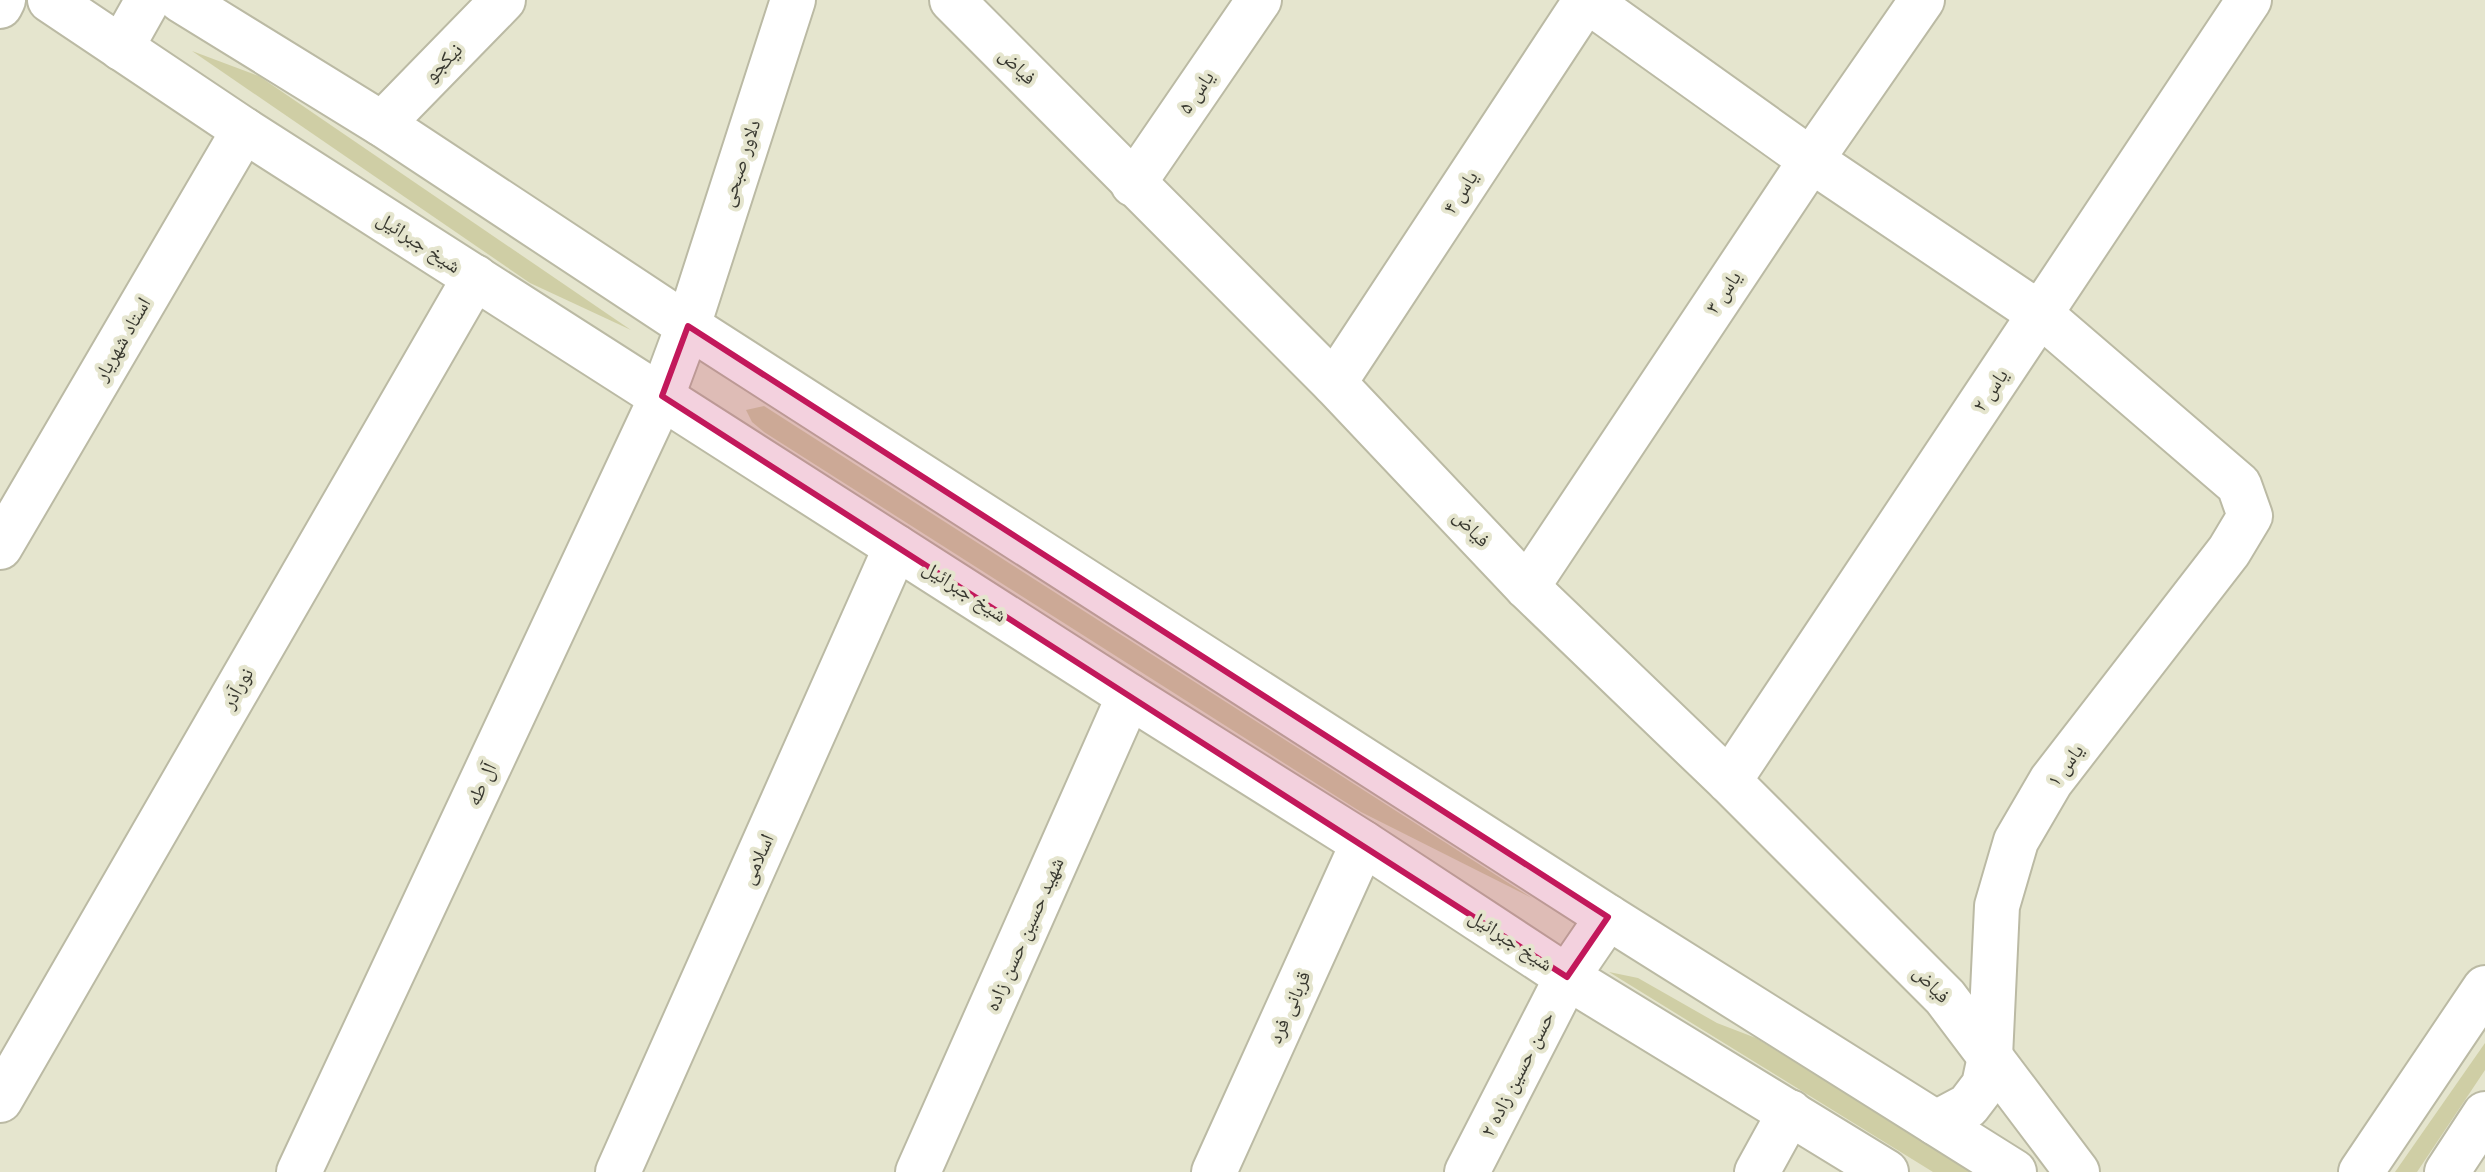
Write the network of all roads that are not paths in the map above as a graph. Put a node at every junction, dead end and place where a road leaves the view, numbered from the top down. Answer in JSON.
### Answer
{"nodes":[{"id":1,"x":3,"y":0,"type":"edge"},
{"id":2,"x":50,"y":0,"type":"edge"},
{"id":3,"x":148,"y":0,"type":"edge"},
{"id":4,"x":181,"y":0,"type":"edge"},
{"id":5,"x":503,"y":0,"type":"edge"},
{"id":6,"x":793,"y":0,"type":"edge"},
{"id":7,"x":952,"y":0,"type":"edge"},
{"id":8,"x":1259,"y":0,"type":"edge"},
{"id":9,"x":1587,"y":0,"type":"edge"},
{"id":10,"x":1922,"y":0,"type":"edge"},
{"id":11,"x":2249,"y":0,"type":"edge"},
{"id":12,"x":0,"y":6,"type":"edge"},
{"id":13,"x":121,"y":48,"type":"junction"},
{"id":14,"x":382,"y":124,"type":"junction"},
{"id":15,"x":244,"y":130,"type":"junction"},
{"id":16,"x":1811,"y":160,"type":"junction"},
{"id":17,"x":1133,"y":184,"type":"junction"},
{"id":18,"x":475,"y":277,"type":"junction"},
{"id":19,"x":2040,"y":314,"type":"junction"},
{"id":20,"x":688,"y":326,"type":"junction"},
{"id":21,"x":1334,"y":383,"type":"junction"},
{"id":22,"x":662,"y":396,"type":"junction"},
{"id":23,"x":0,"y":547,"type":"edge"},
{"id":24,"x":896,"y":547,"type":"junction"},
{"id":25,"x":1527,"y":587,"type":"junction"},
{"id":26,"x":1129,"y":696,"type":"junction"},
{"id":27,"x":1729,"y":781,"type":"junction"},
{"id":28,"x":1363,"y":843,"type":"junction"},
{"id":29,"x":1608,"y":917,"type":"junction"},
{"id":30,"x":1567,"y":977,"type":"junction"},
{"id":31,"x":2485,"y":988,"type":"edge"},
{"id":32,"x":1990,"y":1057,"type":"junction"},
{"id":33,"x":0,"y":1100,"type":"edge"},
{"id":34,"x":1790,"y":1112,"type":"junction"},
{"id":35,"x":2485,"y":1114,"type":"edge"},
{"id":36,"x":1936,"y":1123,"type":"junction"},
{"id":37,"x":299,"y":1172,"type":"edge"},
{"id":38,"x":618,"y":1172,"type":"edge"},
{"id":39,"x":918,"y":1172,"type":"edge"},
{"id":40,"x":1214,"y":1172,"type":"edge"},
{"id":41,"x":1467,"y":1172,"type":"edge"},
{"id":42,"x":1757,"y":1172,"type":"edge"},
{"id":43,"x":1886,"y":1172,"type":"edge"},
{"id":44,"x":2014,"y":1172,"type":"edge"},
{"id":45,"x":2077,"y":1172,"type":"edge"},
{"id":46,"x":2361,"y":1172,"type":"edge"},
{"id":47,"x":2447,"y":1172,"type":"edge"}],
"edges":[{"from":1,"to":12,"type":"street"},
{"from":2,"to":13,"type":"street","name":"شیخ جبرائیل"},
{"from":3,"to":13,"type":"street"},
{"from":4,"to":14,"type":"street"},
{"from":5,"to":14,"type":"street","name":"نیکجو"},
{"from":6,"to":20,"type":"street","name":"دلاور صبحی"},
{"from":7,"to":17,"type":"street","name":"فیاض"},
{"from":8,"to":17,"type":"street","name":"یاس ۵"},
{"from":9,"to":16,"type":"street"},
{"from":9,"to":21,"type":"street","name":"یاس ۴"},
{"from":10,"to":16,"type":"street","name":"یاس ۳"},
{"from":11,"to":19,"type":"street","name":"یاس ۲"},
{"from":13,"to":15,"type":"street","name":"شیخ جبرائیل"},
{"from":14,"to":20,"type":"street"},
{"from":15,"to":18,"type":"street","name":"شیخ جبرائیل"},
{"from":15,"to":23,"type":"street","name":"استاد شهریار"},
{"from":16,"to":19,"type":"street"},
{"from":16,"to":25,"type":"street","name":"یاس ۳"},
{"from":17,"to":21,"type":"street","name":"فیاض"},
{"from":18,"to":22,"type":"street","name":"شیخ جبرائیل"},
{"from":18,"to":33,"type":"street","name":"نورآذر"},
{"from":19,"to":27,"type":"street","name":"یاس ۲"},
{"from":19,"to":32,"type":"street","name":"یاس ۱"},
{"from":20,"to":22,"type":"street","name":"دلاور صبحی"},
{"from":20,"to":29,"type":"street"},
{"from":21,"to":25,"type":"street","name":"فیاض"},
{"from":22,"to":24,"type":"street","name":"شیخ جبرائیل"},
{"from":22,"to":37,"type":"street","name":"آل طه"},
{"from":24,"to":26,"type":"street","name":"شیخ جبرائیل"},
{"from":24,"to":38,"type":"street","name":"اسلامی"},
{"from":25,"to":27,"type":"street","name":"فیاض"},
{"from":26,"to":28,"type":"street","name":"شیخ جبرائیل"},
{"from":26,"to":39,"type":"street","name":"شهید حسین حسن زاده"},
{"from":27,"to":32,"type":"street","name":"فیاض"},
{"from":28,"to":30,"type":"street","name":"شیخ جبرائیل"},
{"from":28,"to":40,"type":"street","name":"قربانی فرد"},
{"from":29,"to":30,"type":"street","name":"حسن حسین زاده ۲"},
{"from":29,"to":36,"type":"street"},
{"from":30,"to":34,"type":"street","name":"شیخ جبرائیل"},
{"from":30,"to":41,"type":"street","name":"حسن حسین زاده ۲"},
{"from":31,"to":46,"type":"street"},
{"from":32,"to":36,"type":"street","name":"یاس ۱"},
{"from":32,"to":45,"type":"street","name":"فیاض"},
{"from":34,"to":42,"type":"street"},
{"from":34,"to":43,"type":"street","name":"شیخ جبرائیل"},
{"from":35,"to":47,"type":"street"},
{"from":36,"to":44,"type":"street"}]}
